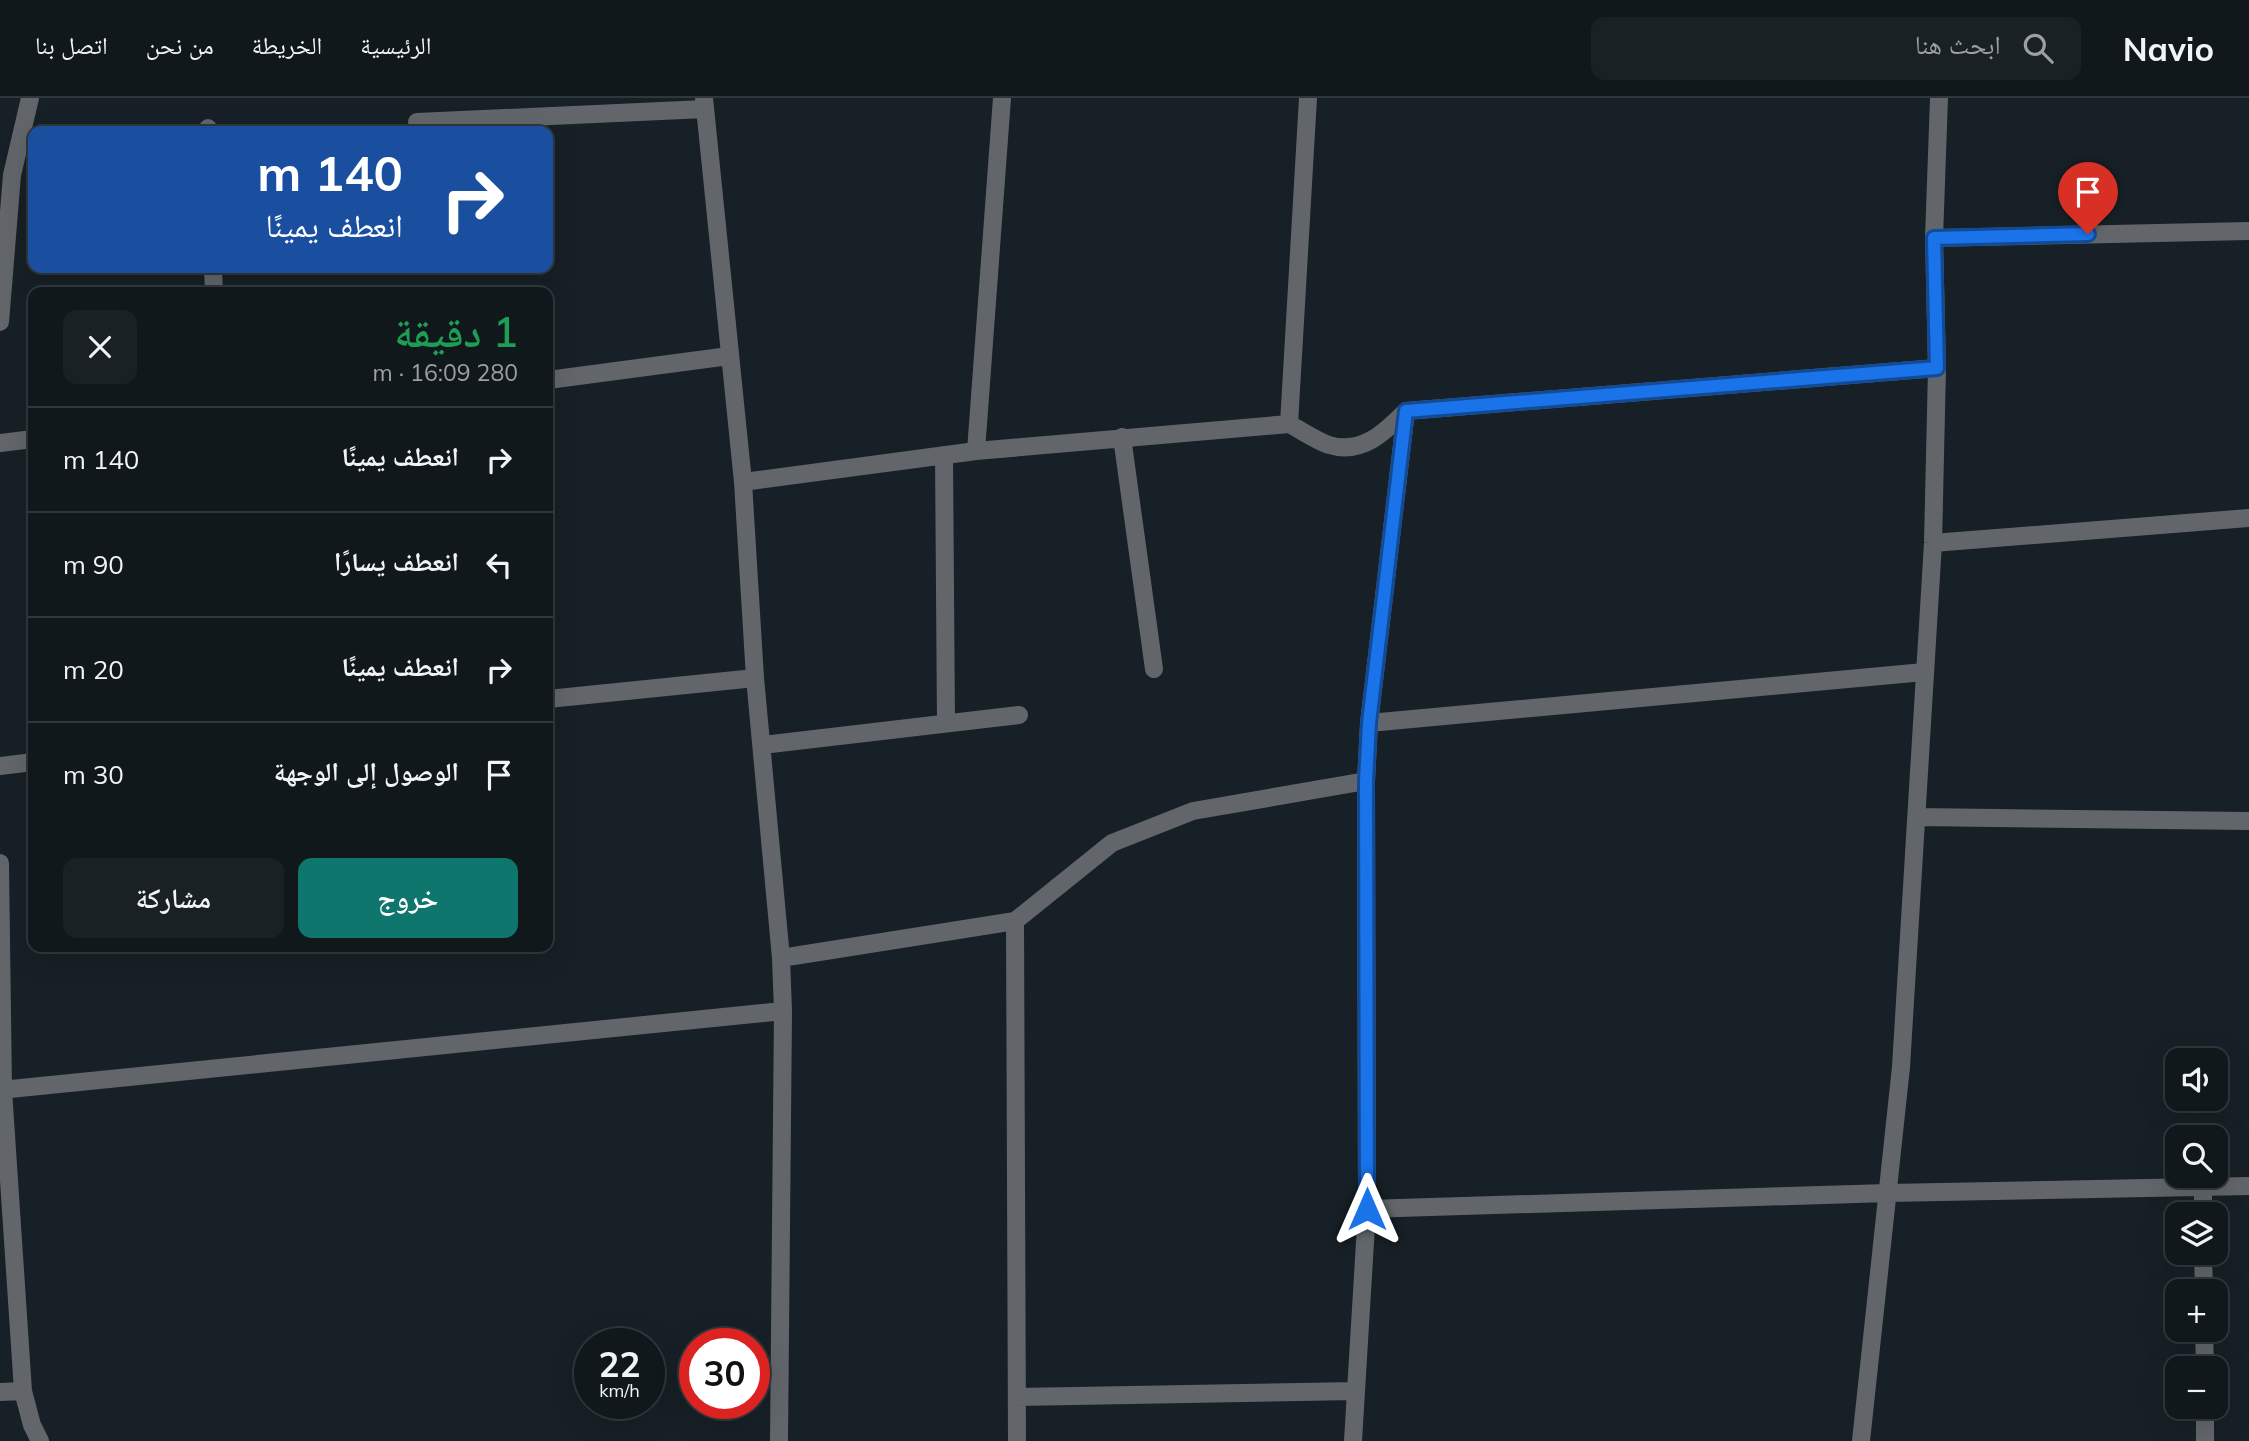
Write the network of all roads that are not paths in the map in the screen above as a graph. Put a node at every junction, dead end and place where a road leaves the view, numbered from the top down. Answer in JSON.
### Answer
{"nodes":[{"id":1,"x":30,"y":98,"type":"edge"},
{"id":2,"x":1002,"y":98,"type":"edge"},
{"id":3,"x":1308,"y":98,"type":"edge"},
{"id":4,"x":1939,"y":98,"type":"edge"},
{"id":5,"x":705,"y":104,"type":"edge"},
{"id":6,"x":417,"y":122,"type":"dead end"},
{"id":7,"x":6,"y":174,"type":"edge"},
{"id":8,"x":2249,"y":231,"type":"edge"},
{"id":9,"x":1934,"y":238,"type":"junction"},
{"id":10,"x":0,"y":322,"type":"edge"},
{"id":11,"x":729,"y":356,"type":"junction"},
{"id":12,"x":1937,"y":368,"type":"junction"},
{"id":13,"x":553,"y":379,"type":"edge"},
{"id":14,"x":1406,"y":411,"type":"junction"},
{"id":15,"x":1289,"y":424,"type":"junction"},
{"id":16,"x":1122,"y":437,"type":"junction"},
{"id":17,"x":28,"y":440,"type":"edge"},
{"id":18,"x":0,"y":443,"type":"edge"},
{"id":19,"x":976,"y":451,"type":"junction"},
{"id":20,"x":944,"y":456,"type":"junction"},
{"id":21,"x":743,"y":482,"type":"junction"},
{"id":22,"x":2249,"y":518,"type":"edge"},
{"id":23,"x":1933,"y":543,"type":"junction"},
{"id":24,"x":1154,"y":669,"type":"dead end"},
{"id":25,"x":1924,"y":672,"type":"junction"},
{"id":26,"x":755,"y":678,"type":"junction"},
{"id":27,"x":553,"y":698,"type":"edge"},
{"id":28,"x":1019,"y":715,"type":"dead end"},
{"id":29,"x":946,"y":723,"type":"junction"},
{"id":30,"x":1369,"y":723,"type":"junction"},
{"id":31,"x":762,"y":745,"type":"junction"},
{"id":32,"x":28,"y":763,"type":"edge"},
{"id":33,"x":0,"y":766,"type":"edge"},
{"id":34,"x":1366,"y":781,"type":"junction"},
{"id":35,"x":1917,"y":817,"type":"junction"},
{"id":36,"x":2249,"y":821,"type":"edge"},
{"id":37,"x":0,"y":863,"type":"edge"},
{"id":38,"x":1015,"y":922,"type":"junction"},
{"id":39,"x":781,"y":958,"type":"junction"},
{"id":40,"x":783,"y":1011,"type":"junction"},
{"id":41,"x":2,"y":1090,"type":"edge"},
{"id":42,"x":2249,"y":1186,"type":"edge"},
{"id":43,"x":2228,"y":1187,"type":"edge"},
{"id":44,"x":2203,"y":1188,"type":"joint"},
{"id":45,"x":1888,"y":1193,"type":"junction"},
{"id":46,"x":2203,"y":1202,"type":"edge"},
{"id":47,"x":1367,"y":1209,"type":"junction"},
{"id":48,"x":23,"y":1391,"type":"junction"},
{"id":49,"x":1356,"y":1391,"type":"junction"},
{"id":50,"x":0,"y":1392,"type":"edge"},
{"id":51,"x":1017,"y":1397,"type":"junction"},
{"id":52,"x":2205,"y":1419,"type":"edge"},
{"id":53,"x":40,"y":1441,"type":"edge"},
{"id":54,"x":779,"y":1441,"type":"edge"},
{"id":55,"x":1017,"y":1441,"type":"edge"},
{"id":56,"x":1353,"y":1441,"type":"edge"},
{"id":57,"x":1861,"y":1441,"type":"edge"},
{"id":58,"x":2205,"y":1441,"type":"edge"}],
"edges":[{"from":1,"to":7,"type":"street"},
{"from":2,"to":19,"type":"street"},
{"from":3,"to":15,"type":"street"},
{"from":4,"to":9,"type":"street"},
{"from":5,"to":6,"type":"street"},
{"from":5,"to":11,"type":"street"},
{"from":7,"to":10,"type":"street"},
{"from":8,"to":9,"type":"street"},
{"from":9,"to":12,"type":"street"},
{"from":11,"to":13,"type":"street"},
{"from":11,"to":21,"type":"street"},
{"from":12,"to":14,"type":"street"},
{"from":12,"to":23,"type":"street"},
{"from":14,"to":15,"type":"street"},
{"from":14,"to":30,"type":"street"},
{"from":15,"to":16,"type":"street"},
{"from":16,"to":19,"type":"street"},
{"from":16,"to":24,"type":"street"},
{"from":17,"to":18,"type":"street"},
{"from":19,"to":20,"type":"street"},
{"from":20,"to":21,"type":"street"},
{"from":20,"to":29,"type":"street"},
{"from":21,"to":26,"type":"street"},
{"from":22,"to":23,"type":"street"},
{"from":23,"to":25,"type":"street"},
{"from":25,"to":30,"type":"street"},
{"from":25,"to":35,"type":"street"},
{"from":26,"to":27,"type":"street"},
{"from":26,"to":31,"type":"street"},
{"from":28,"to":29,"type":"street"},
{"from":29,"to":31,"type":"street"},
{"from":30,"to":34,"type":"street"},
{"from":31,"to":39,"type":"street"},
{"from":32,"to":33,"type":"street"},
{"from":34,"to":38,"type":"street"},
{"from":34,"to":47,"type":"street"},
{"from":35,"to":36,"type":"street"},
{"from":35,"to":45,"type":"street"},
{"from":37,"to":41,"type":"street"},
{"from":38,"to":39,"type":"street"},
{"from":38,"to":51,"type":"street"},
{"from":39,"to":40,"type":"street"},
{"from":40,"to":41,"type":"street"},
{"from":40,"to":54,"type":"street"},
{"from":41,"to":48,"type":"street"},
{"from":42,"to":43,"type":"street"},
{"from":44,"to":45,"type":"street"},
{"from":44,"to":46,"type":"street"},
{"from":45,"to":47,"type":"street"},
{"from":45,"to":57,"type":"street"},
{"from":47,"to":49,"type":"street"},
{"from":48,"to":50,"type":"street"},
{"from":48,"to":53,"type":"street"},
{"from":49,"to":51,"type":"street"},
{"from":49,"to":56,"type":"street"},
{"from":51,"to":55,"type":"street"},
{"from":52,"to":58,"type":"street"}]}
